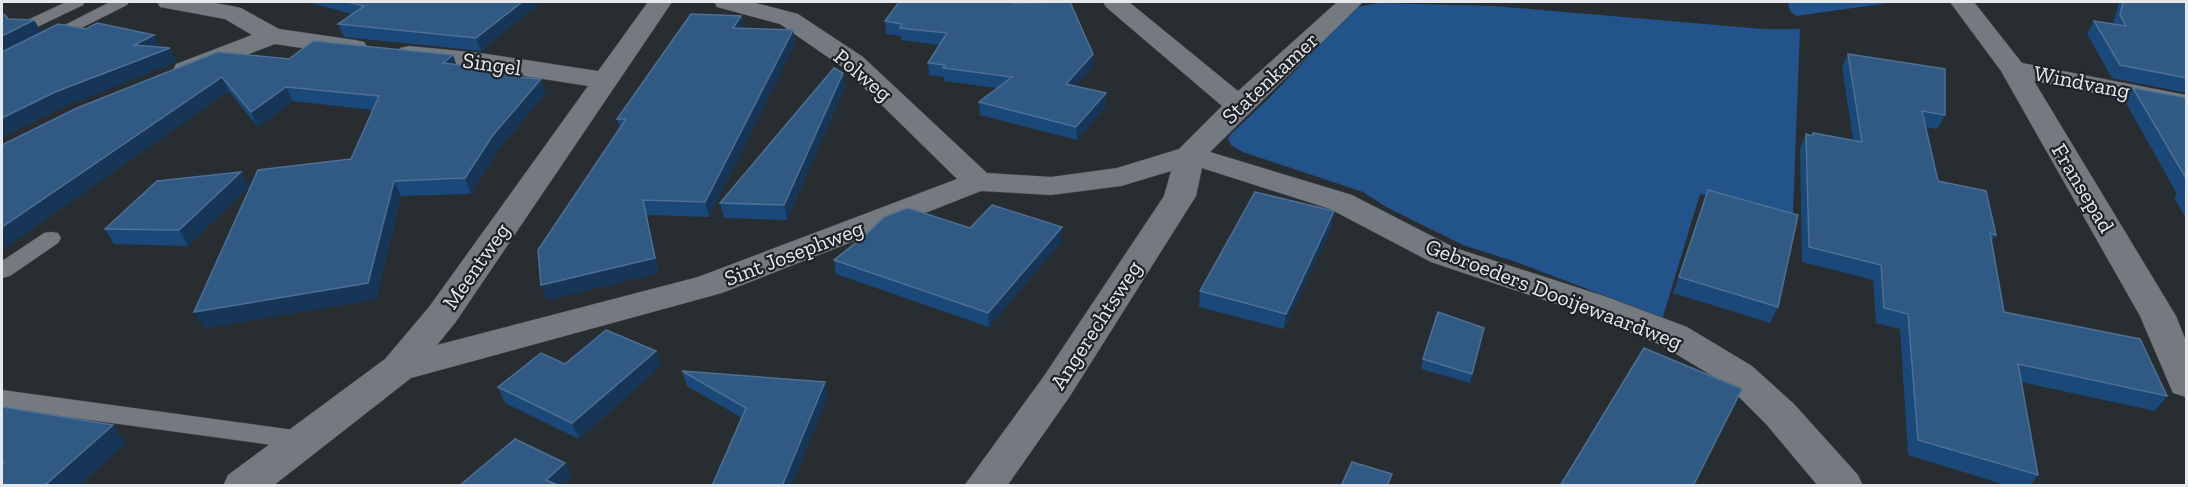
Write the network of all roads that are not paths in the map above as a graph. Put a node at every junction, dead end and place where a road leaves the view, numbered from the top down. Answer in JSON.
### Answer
{"nodes":[{"id":1,"x":77,"y":2,"type":"edge"},
{"id":2,"x":121,"y":2,"type":"edge"},
{"id":3,"x":170,"y":2,"type":"edge"},
{"id":4,"x":660,"y":2,"type":"edge"},
{"id":5,"x":726,"y":2,"type":"edge"},
{"id":6,"x":1115,"y":2,"type":"edge"},
{"id":7,"x":1351,"y":2,"type":"edge"},
{"id":8,"x":1962,"y":2,"type":"edge"},
{"id":9,"x":23,"y":28,"type":"edge"},
{"id":10,"x":272,"y":36,"type":"junction"},
{"id":11,"x":2,"y":63,"type":"edge"},
{"id":12,"x":2013,"y":69,"type":"junction"},
{"id":13,"x":162,"y":80,"type":"edge"},
{"id":14,"x":604,"y":80,"type":"junction"},
{"id":15,"x":2187,"y":103,"type":"edge"},
{"id":16,"x":1238,"y":106,"type":"junction"},
{"id":17,"x":1190,"y":155,"type":"junction"},
{"id":18,"x":978,"y":182,"type":"junction"},
{"id":19,"x":51,"y":238,"type":"dead end"},
{"id":20,"x":2,"y":271,"type":"edge"},
{"id":21,"x":398,"y":368,"type":"junction"},
{"id":22,"x":2187,"y":384,"type":"edge"},
{"id":23,"x":2,"y":399,"type":"edge"},
{"id":24,"x":301,"y":440,"type":"junction"},
{"id":25,"x":243,"y":486,"type":"edge"},
{"id":26,"x":984,"y":486,"type":"edge"},
{"id":27,"x":1843,"y":486,"type":"edge"}],
"edges":[{"from":1,"to":9,"type":"lane"},
{"from":2,"to":11,"type":"lane"},
{"from":3,"to":10,"type":"street","name":"Singel"},
{"from":4,"to":14,"type":"street","name":"Meentweg"},
{"from":5,"to":18,"type":"street","name":"Polweg"},
{"from":6,"to":16,"type":"street"},
{"from":7,"to":16,"type":"street","name":"Statenkamer"},
{"from":8,"to":12,"type":"street","name":"Fransepad"},
{"from":10,"to":13,"type":"street"},
{"from":10,"to":14,"type":"street","name":"Singel"},
{"from":12,"to":15,"type":"street","name":"Windvang"},
{"from":12,"to":22,"type":"street","name":"Fransepad"},
{"from":14,"to":21,"type":"street","name":"Meentweg"},
{"from":16,"to":17,"type":"street","name":"Statenkamer"},
{"from":17,"to":18,"type":"street","name":"Sint Josephweg"},
{"from":17,"to":26,"type":"street","name":"Angerechtsweg"},
{"from":17,"to":27,"type":"street","name":"Gebroeders Dooijewaardweg"},
{"from":18,"to":21,"type":"street","name":"Sint Josephweg"},
{"from":19,"to":20,"type":"lane"},
{"from":21,"to":24,"type":"street","name":"Meentweg"},
{"from":23,"to":24,"type":"lane"},
{"from":24,"to":25,"type":"street","name":"Meentweg"}]}
